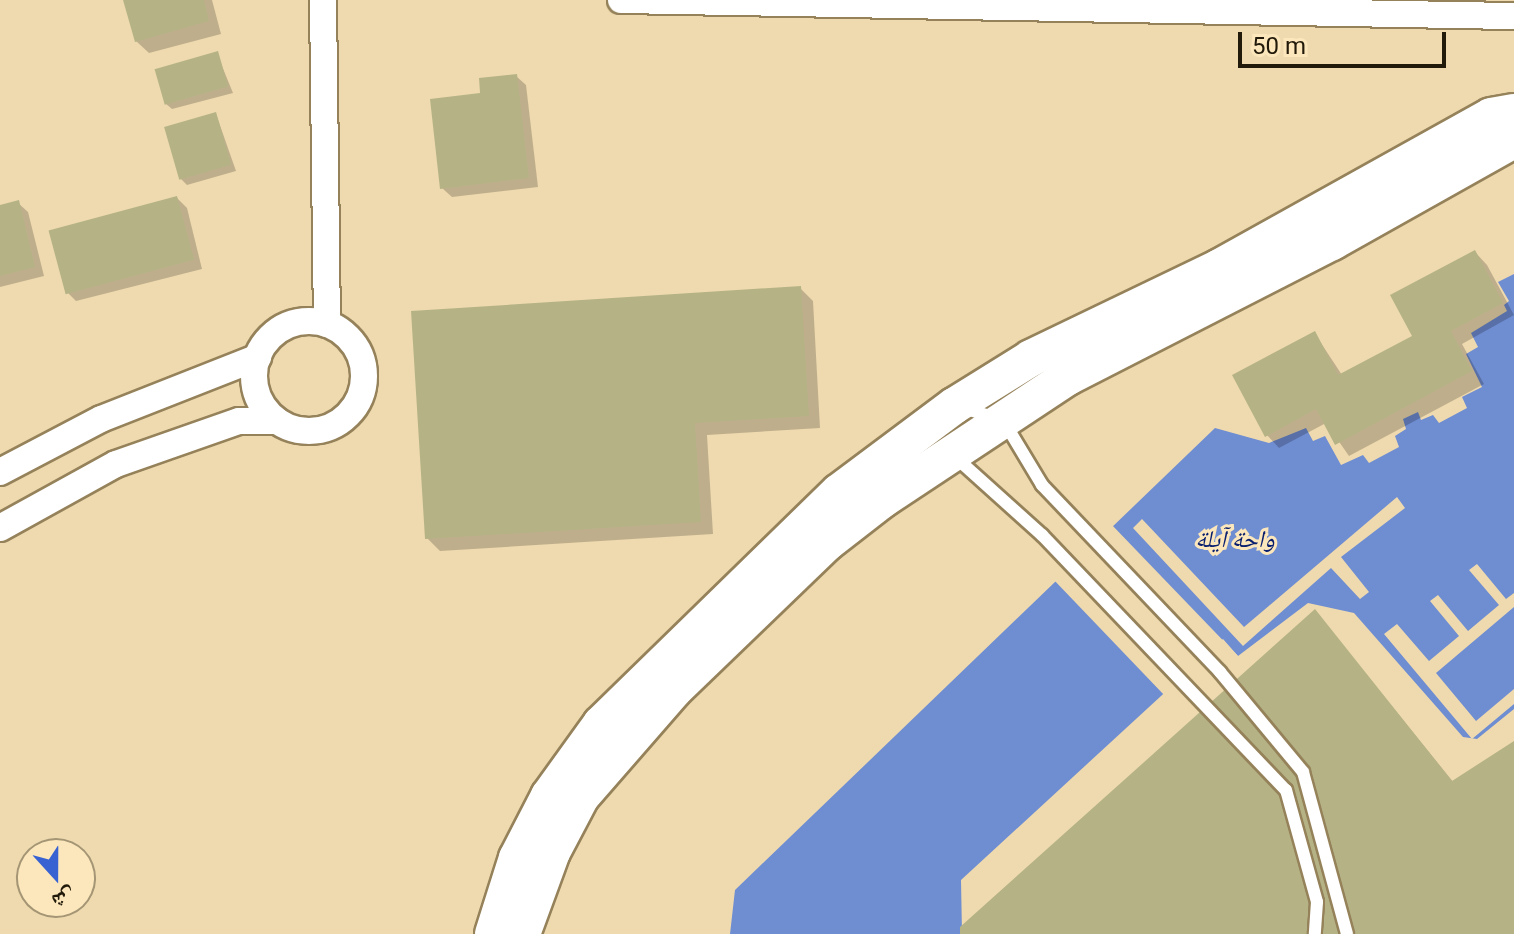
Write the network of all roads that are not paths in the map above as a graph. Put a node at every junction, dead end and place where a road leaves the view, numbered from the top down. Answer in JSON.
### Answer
{"nodes":[{"id":1,"x":323,"y":0,"type":"edge"},
{"id":2,"x":621,"y":0,"type":"edge"},
{"id":3,"x":1051,"y":4,"type":"edge"},
{"id":4,"x":1514,"y":16,"type":"edge"},
{"id":5,"x":1514,"y":112,"type":"edge"},
{"id":6,"x":1514,"y":140,"type":"edge"},
{"id":7,"x":327,"y":324,"type":"junction"},
{"id":8,"x":1124,"y":329,"type":"junction"},
{"id":9,"x":258,"y":357,"type":"junction"},
{"id":10,"x":954,"y":406,"type":"junction"},
{"id":11,"x":1003,"y":420,"type":"junction"},
{"id":12,"x":277,"y":421,"type":"junction"},
{"id":13,"x":953,"y":455,"type":"junction"},
{"id":14,"x":0,"y":472,"type":"edge"},
{"id":15,"x":0,"y":528,"type":"edge"},
{"id":16,"x":493,"y":934,"type":"edge"},
{"id":17,"x":522,"y":934,"type":"edge"},
{"id":18,"x":1315,"y":934,"type":"edge"},
{"id":19,"x":1347,"y":934,"type":"edge"}],
"edges":[{"from":1,"to":7,"type":"street"},
{"from":2,"to":3,"type":"street"},
{"from":3,"to":4,"type":"street"},
{"from":5,"to":8,"type":"street"},
{"from":6,"to":8,"type":"street"},
{"from":7,"to":9,"type":"street"},
{"from":7,"to":12,"type":"street"},
{"from":8,"to":10,"type":"street"},
{"from":8,"to":11,"type":"street"},
{"from":9,"to":12,"type":"street"},
{"from":9,"to":14,"type":"street"},
{"from":10,"to":11,"type":"lane"},
{"from":10,"to":13,"type":"lane"},
{"from":10,"to":16,"type":"street"},
{"from":11,"to":13,"type":"street"},
{"from":11,"to":19,"type":"lane"},
{"from":12,"to":15,"type":"street"},
{"from":13,"to":17,"type":"street"},
{"from":13,"to":18,"type":"lane"}]}
